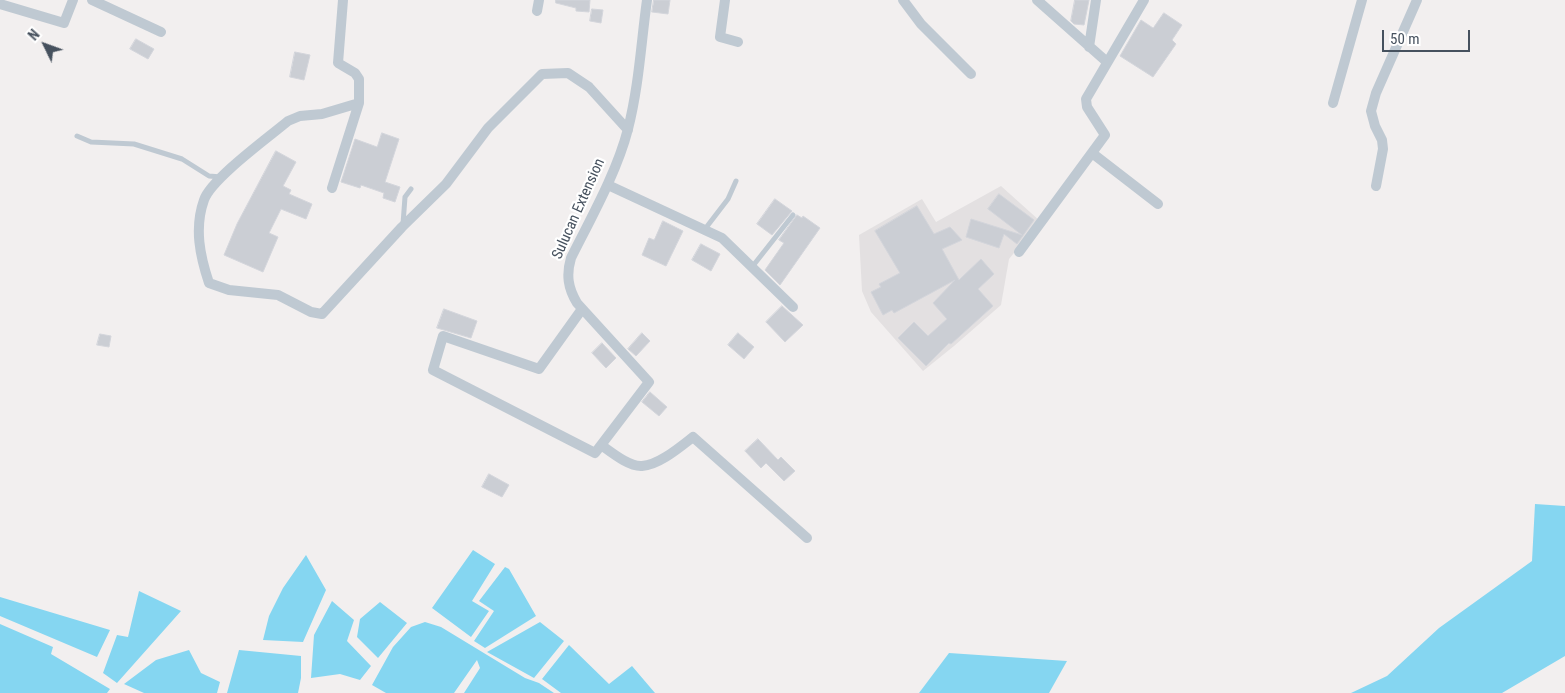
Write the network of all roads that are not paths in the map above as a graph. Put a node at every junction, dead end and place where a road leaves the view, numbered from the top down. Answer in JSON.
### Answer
{"nodes":[{"id":1,"x":73,"y":0,"type":"edge"},
{"id":2,"x":92,"y":0,"type":"edge"},
{"id":3,"x":343,"y":0,"type":"edge"},
{"id":4,"x":538,"y":0,"type":"edge"},
{"id":5,"x":647,"y":0,"type":"edge"},
{"id":6,"x":725,"y":0,"type":"edge"},
{"id":7,"x":903,"y":0,"type":"edge"},
{"id":8,"x":1036,"y":0,"type":"edge"},
{"id":9,"x":1096,"y":0,"type":"edge"},
{"id":10,"x":1144,"y":0,"type":"edge"},
{"id":11,"x":1362,"y":0,"type":"edge"},
{"id":12,"x":1417,"y":0,"type":"edge"},
{"id":13,"x":0,"y":4,"type":"edge"},
{"id":14,"x":537,"y":11,"type":"dead end"},
{"id":15,"x":161,"y":32,"type":"dead end"},
{"id":16,"x":738,"y":42,"type":"dead end"},
{"id":17,"x":1089,"y":47,"type":"junction"},
{"id":18,"x":1107,"y":62,"type":"junction"},
{"id":19,"x":971,"y":74,"type":"dead end"},
{"id":20,"x":359,"y":103,"type":"junction"},
{"id":21,"x":1332,"y":103,"type":"dead end"},
{"id":22,"x":628,"y":130,"type":"junction"},
{"id":23,"x":77,"y":136,"type":"dead end"},
{"id":24,"x":1092,"y":153,"type":"junction"},
{"id":25,"x":221,"y":177,"type":"junction"},
{"id":26,"x":736,"y":181,"type":"dead end"},
{"id":27,"x":608,"y":185,"type":"junction"},
{"id":28,"x":1376,"y":186,"type":"dead end"},
{"id":29,"x":332,"y":188,"type":"dead end"},
{"id":30,"x":411,"y":189,"type":"dead end"},
{"id":31,"x":1158,"y":204,"type":"dead end"},
{"id":32,"x":793,"y":215,"type":"dead end"},
{"id":33,"x":402,"y":227,"type":"junction"},
{"id":34,"x":705,"y":229,"type":"junction"},
{"id":35,"x":1018,"y":252,"type":"dead end"},
{"id":36,"x":752,"y":267,"type":"junction"},
{"id":37,"x":793,"y":307,"type":"dead end"},
{"id":38,"x":582,"y":309,"type":"junction"},
{"id":39,"x":601,"y":445,"type":"junction"},
{"id":40,"x":807,"y":538,"type":"dead end"}],
"edges":[{"from":1,"to":13,"type":"street"},
{"from":2,"to":15,"type":"street"},
{"from":3,"to":20,"type":"street"},
{"from":4,"to":14,"type":"street"},
{"from":5,"to":22,"type":"street","name":"Sulucan Extension"},
{"from":6,"to":16,"type":"street"},
{"from":7,"to":19,"type":"street"},
{"from":8,"to":17,"type":"street"},
{"from":9,"to":17,"type":"street"},
{"from":10,"to":18,"type":"street"},
{"from":11,"to":21,"type":"street"},
{"from":12,"to":28,"type":"street"},
{"from":17,"to":18,"type":"street"},
{"from":18,"to":24,"type":"street"},
{"from":20,"to":25,"type":"street"},
{"from":20,"to":29,"type":"street"},
{"from":22,"to":27,"type":"street","name":"Sulucan Extension"},
{"from":22,"to":33,"type":"street"},
{"from":23,"to":25,"type":"lane"},
{"from":24,"to":31,"type":"street"},
{"from":24,"to":35,"type":"street"},
{"from":25,"to":33,"type":"street"},
{"from":26,"to":34,"type":"lane"},
{"from":27,"to":34,"type":"street"},
{"from":27,"to":38,"type":"street","name":"Sulucan Extension"},
{"from":30,"to":33,"type":"lane"},
{"from":32,"to":36,"type":"lane"},
{"from":34,"to":36,"type":"street"},
{"from":36,"to":37,"type":"street"},
{"from":38,"to":39,"type":"street","name":"Sulucan Extension"},
{"from":38,"to":39,"type":"street"},
{"from":39,"to":40,"type":"street"}]}
